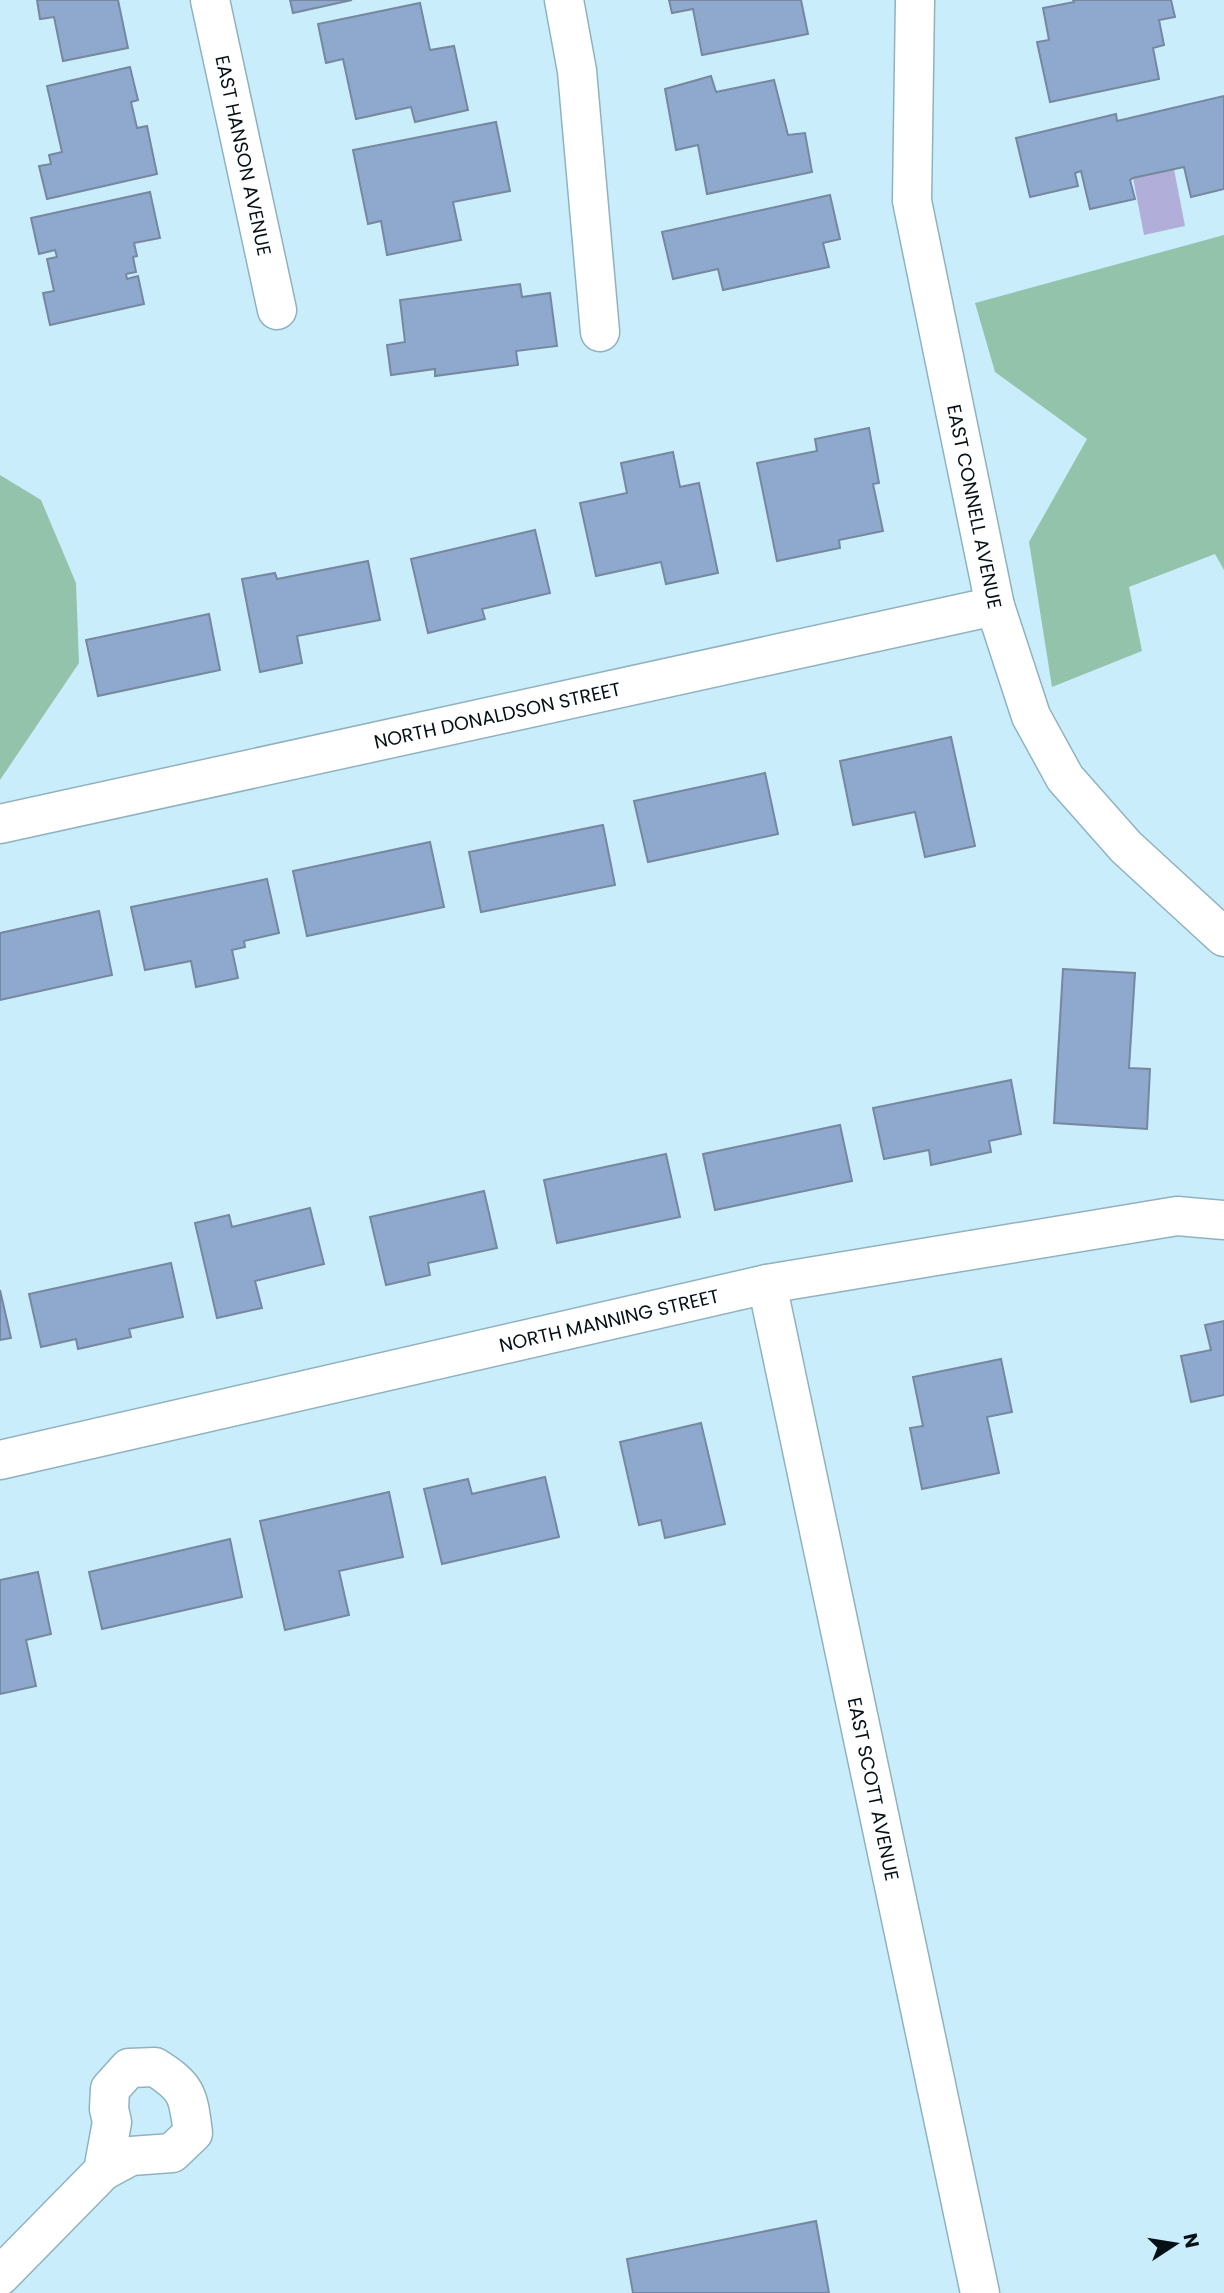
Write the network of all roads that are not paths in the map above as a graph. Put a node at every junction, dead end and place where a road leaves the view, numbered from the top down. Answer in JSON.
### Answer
{"nodes":[{"id":1,"x":211,"y":0,"type":"edge"},
{"id":2,"x":564,"y":0,"type":"edge"},
{"id":3,"x":915,"y":0,"type":"edge"},
{"id":4,"x":277,"y":310,"type":"dead end"},
{"id":5,"x":600,"y":331,"type":"dead end"},
{"id":6,"x":995,"y":607,"type":"junction"},
{"id":7,"x":0,"y":824,"type":"edge"},
{"id":8,"x":1224,"y":937,"type":"edge"},
{"id":9,"x":1224,"y":1220,"type":"edge"},
{"id":10,"x":767,"y":1284,"type":"junction"},
{"id":11,"x":0,"y":1461,"type":"edge"},
{"id":12,"x":103,"y":2171,"type":"dead end"},
{"id":13,"x":0,"y":2276,"type":"edge"},
{"id":14,"x":981,"y":2293,"type":"edge"}],
"edges":[{"from":1,"to":4,"type":"street","name":"EAST HANSON AVENUE"},
{"from":2,"to":5,"type":"street"},
{"from":3,"to":6,"type":"street","name":"EAST CONNELL AVENUE"},
{"from":6,"to":7,"type":"street","name":"NORTH DONALDSON STREET"},
{"from":6,"to":8,"type":"street","name":"EAST CONNELL AVENUE"},
{"from":9,"to":10,"type":"street","name":"NORTH MANNING STREET"},
{"from":10,"to":11,"type":"street","name":"NORTH MANNING STREET"},
{"from":10,"to":14,"type":"street","name":"EAST SCOTT AVENUE"},
{"from":12,"to":13,"type":"street"}]}
